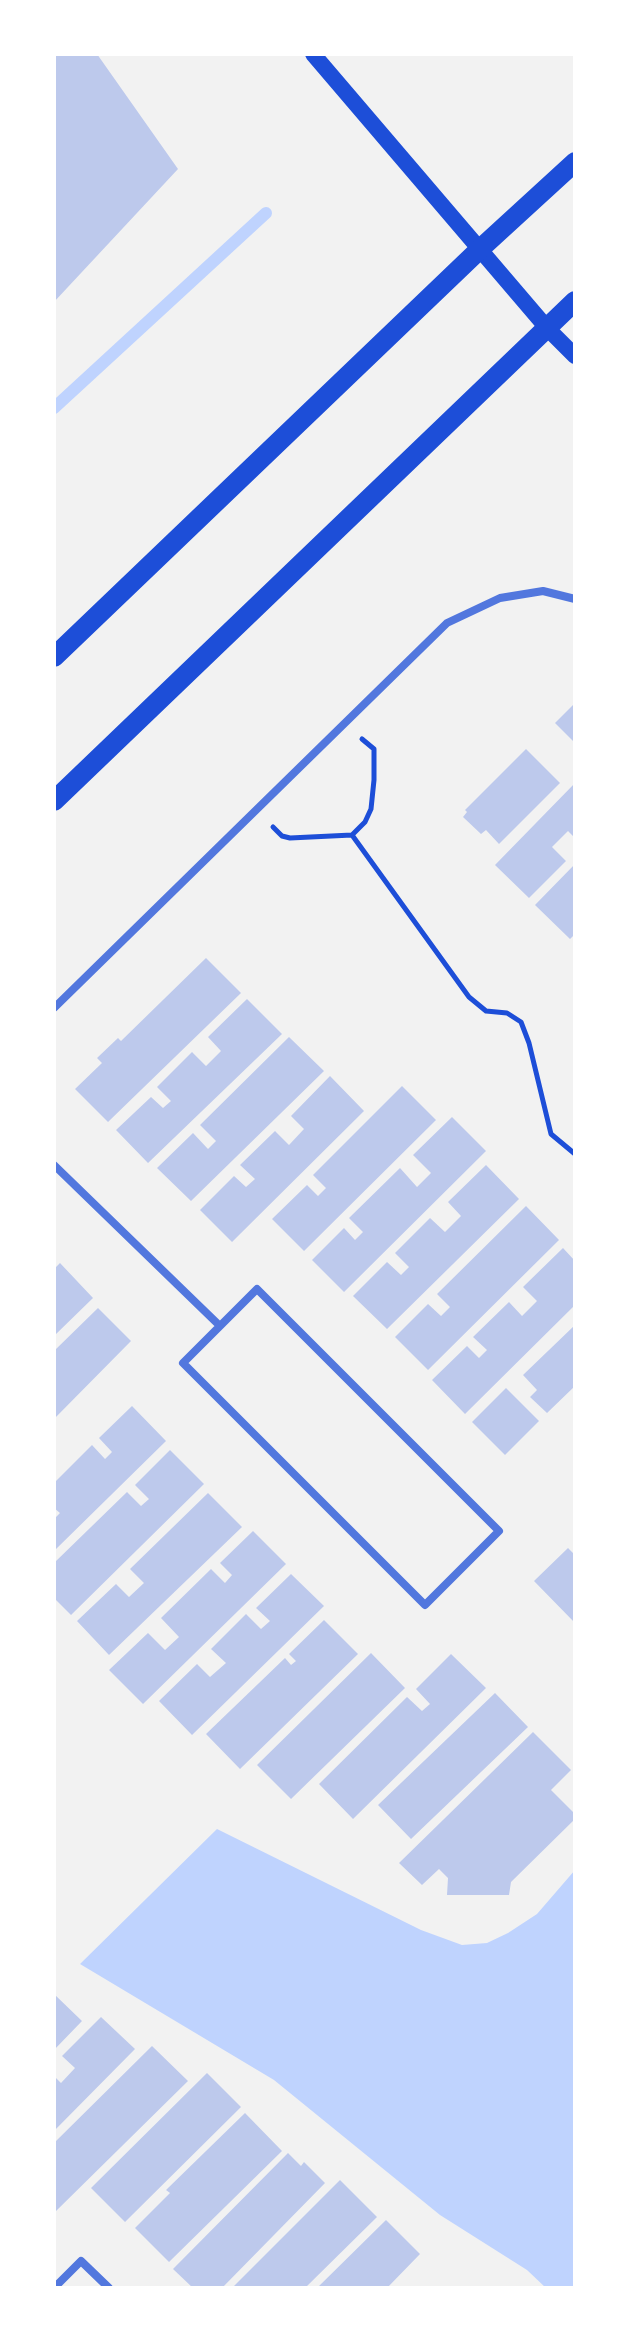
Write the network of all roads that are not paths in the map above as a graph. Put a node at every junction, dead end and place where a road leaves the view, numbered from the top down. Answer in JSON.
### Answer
{"nodes":[{"id":1,"x":313,"y":54,"type":"edge"},
{"id":2,"x":575,"y":162,"type":"edge"},
{"id":3,"x":480,"y":249,"type":"junction"},
{"id":4,"x":575,"y":301,"type":"edge"},
{"id":5,"x":547,"y":328,"type":"junction"},
{"id":6,"x":575,"y":356,"type":"edge"},
{"id":7,"x":575,"y":599,"type":"edge"},
{"id":8,"x":54,"y":657,"type":"edge"},
{"id":9,"x":54,"y":801,"type":"edge"},
{"id":10,"x":54,"y":1008,"type":"edge"},
{"id":11,"x":54,"y":1165,"type":"edge"},
{"id":12,"x":220,"y":1326,"type":"junction"},
{"id":13,"x":54,"y":2288,"type":"edge"},
{"id":14,"x":109,"y":2288,"type":"edge"}],
"edges":[{"from":1,"to":3,"type":"main road"},
{"from":2,"to":3,"type":"main road"},
{"from":3,"to":5,"type":"main road"},
{"from":3,"to":8,"type":"main road"},
{"from":4,"to":5,"type":"main road"},
{"from":5,"to":6,"type":"main road"},
{"from":5,"to":9,"type":"main road"},
{"from":7,"to":10,"type":"street"},
{"from":11,"to":12,"type":"street"},
{"from":12,"to":12,"type":"street"},
{"from":13,"to":14,"type":"street"}]}
